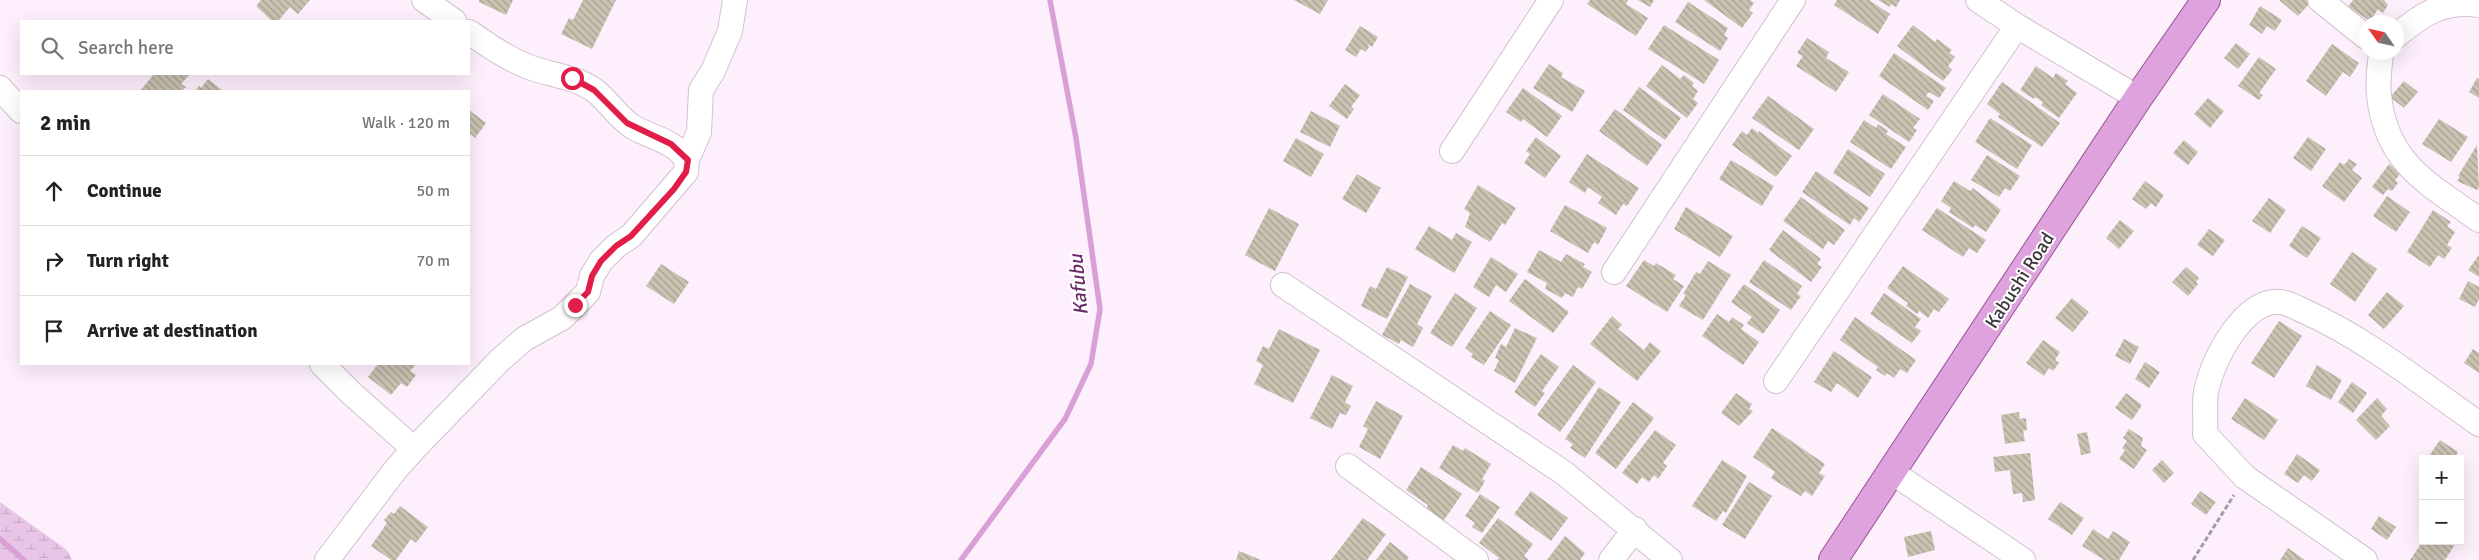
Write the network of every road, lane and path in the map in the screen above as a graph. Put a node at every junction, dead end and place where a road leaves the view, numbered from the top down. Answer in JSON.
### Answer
{"nodes":[{"id":1,"x":424,"y":0,"type":"edge"},
{"id":2,"x":735,"y":0,"type":"edge"},
{"id":3,"x":1550,"y":0,"type":"edge"},
{"id":4,"x":1793,"y":0,"type":"edge"},
{"id":5,"x":1978,"y":0,"type":"edge"},
{"id":6,"x":2206,"y":0,"type":"edge"},
{"id":7,"x":2320,"y":0,"type":"edge"},
{"id":8,"x":2479,"y":5,"type":"edge"},
{"id":9,"x":453,"y":20,"type":"edge"},
{"id":10,"x":2017,"y":26,"type":"junction"},
{"id":11,"x":2404,"y":29,"type":"edge"},
{"id":12,"x":2359,"y":32,"type":"edge"},
{"id":13,"x":470,"y":33,"type":"edge"},
{"id":14,"x":2381,"y":60,"type":"edge"},
{"id":15,"x":0,"y":88,"type":"edge"},
{"id":16,"x":2138,"y":98,"type":"junction"},
{"id":17,"x":20,"y":110,"type":"edge"},
{"id":18,"x":1452,"y":151,"type":"dead end"},
{"id":19,"x":688,"y":160,"type":"junction"},
{"id":20,"x":2479,"y":220,"type":"edge"},
{"id":21,"x":1614,"y":272,"type":"dead end"},
{"id":22,"x":1283,"y":285,"type":"dead end"},
{"id":23,"x":323,"y":365,"type":"edge"},
{"id":24,"x":1776,"y":381,"type":"dead end"},
{"id":25,"x":2479,"y":424,"type":"edge"},
{"id":26,"x":414,"y":449,"type":"junction"},
{"id":27,"x":1348,"y":466,"type":"dead end"},
{"id":28,"x":1892,"y":473,"type":"junction"},
{"id":29,"x":2245,"y":477,"type":"junction"},
{"id":30,"x":1635,"y":529,"type":"junction"},
{"id":31,"x":327,"y":560,"type":"edge"},
{"id":32,"x":1476,"y":560,"type":"edge"},
{"id":33,"x":1611,"y":560,"type":"edge"},
{"id":34,"x":1670,"y":560,"type":"edge"},
{"id":35,"x":1833,"y":560,"type":"edge"},
{"id":36,"x":2024,"y":560,"type":"edge"},
{"id":37,"x":2193,"y":560,"type":"edge"},
{"id":38,"x":2365,"y":560,"type":"edge"}],
"edges":[{"from":1,"to":9,"type":"street"},
{"from":2,"to":19,"type":"street"},
{"from":3,"to":18,"type":"street"},
{"from":4,"to":21,"type":"street"},
{"from":5,"to":10,"type":"street"},
{"from":6,"to":16,"type":"main road","name":"Kabushi Road"},
{"from":7,"to":12,"type":"street"},
{"from":8,"to":11,"type":"street"},
{"from":10,"to":16,"type":"street"},
{"from":10,"to":24,"type":"street"},
{"from":13,"to":19,"type":"street"},
{"from":14,"to":20,"type":"street"},
{"from":15,"to":17,"type":"street"},
{"from":16,"to":28,"type":"main road","name":"Kabushi Road"},
{"from":19,"to":26,"type":"street"},
{"from":22,"to":30,"type":"street"},
{"from":23,"to":26,"type":"street"},
{"from":25,"to":29,"type":"street"},
{"from":26,"to":31,"type":"street"},
{"from":27,"to":32,"type":"street"},
{"from":28,"to":35,"type":"main road","name":"Kabushi Road"},
{"from":28,"to":36,"type":"street"},
{"from":29,"to":37,"type":"path"},
{"from":29,"to":38,"type":"street"},
{"from":30,"to":33,"type":"street"},
{"from":30,"to":34,"type":"street"}]}
